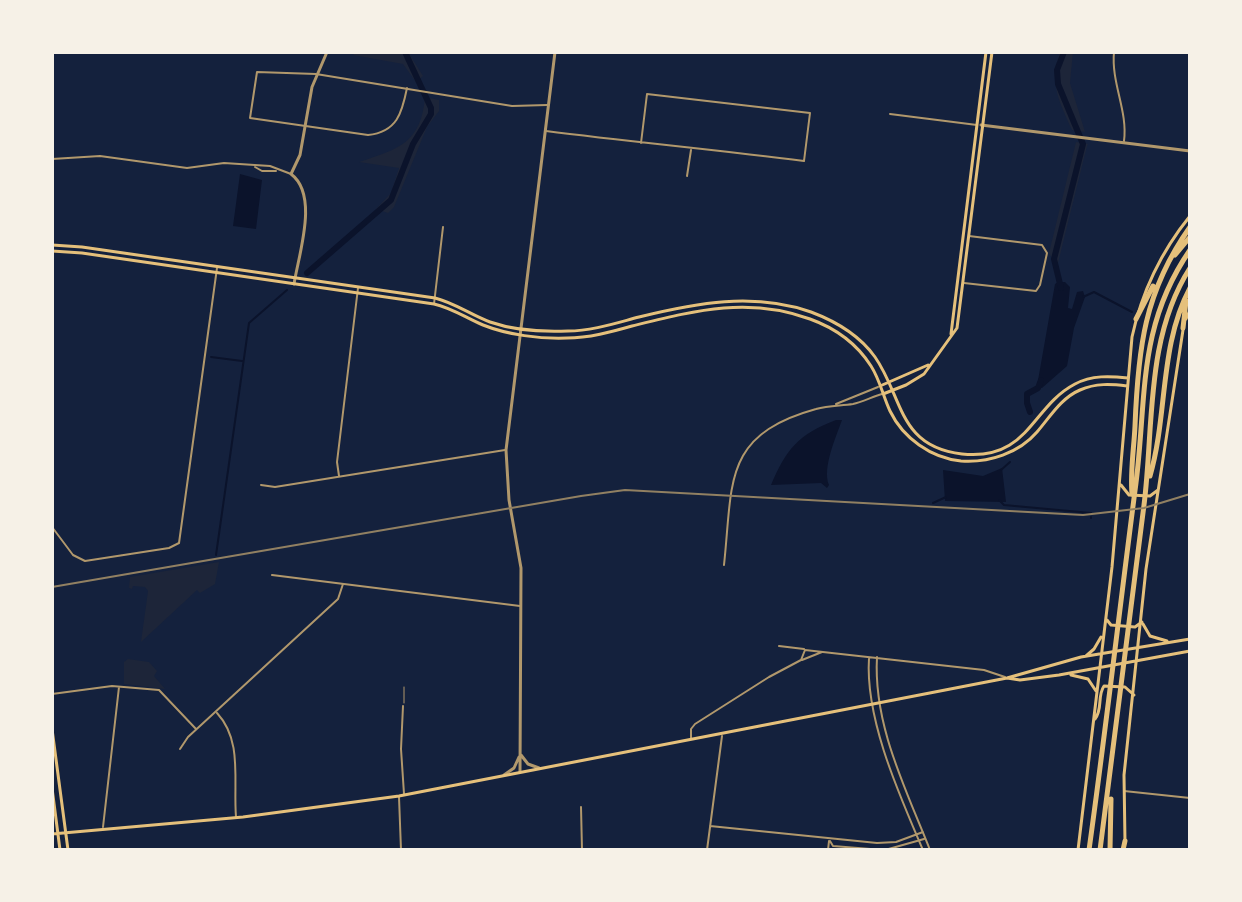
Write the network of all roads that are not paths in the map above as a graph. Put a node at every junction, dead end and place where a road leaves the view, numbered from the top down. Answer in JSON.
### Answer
{"nodes":[{"id":1,"x":327,"y":52,"type":"edge"},
{"id":2,"x":477,"y":52,"type":"edge"},
{"id":3,"x":490,"y":52,"type":"edge"},
{"id":4,"x":555,"y":52,"type":"edge"},
{"id":5,"x":986,"y":52,"type":"edge"},
{"id":6,"x":992,"y":52,"type":"edge"},
{"id":7,"x":1114,"y":52,"type":"edge"},
{"id":8,"x":316,"y":74,"type":"junction"},
{"id":9,"x":407,"y":88,"type":"junction"},
{"id":10,"x":548,"y":105,"type":"junction"},
{"id":11,"x":890,"y":114,"type":"dead end"},
{"id":12,"x":977,"y":125,"type":"junction"},
{"id":13,"x":983,"y":125,"type":"junction"},
{"id":14,"x":304,"y":126,"type":"junction"},
{"id":15,"x":545,"y":131,"type":"junction"},
{"id":16,"x":641,"y":143,"type":"junction"},
{"id":17,"x":1124,"y":143,"type":"junction"},
{"id":18,"x":691,"y":149,"type":"junction"},
{"id":19,"x":1190,"y":151,"type":"edge"},
{"id":20,"x":52,"y":159,"type":"edge"},
{"id":21,"x":291,"y":174,"type":"junction"},
{"id":22,"x":687,"y":176,"type":"dead end"},
{"id":23,"x":1190,"y":216,"type":"edge"},
{"id":24,"x":443,"y":227,"type":"dead end"},
{"id":25,"x":1190,"y":227,"type":"edge"},
{"id":26,"x":964,"y":236,"type":"junction"},
{"id":27,"x":970,"y":237,"type":"junction"},
{"id":28,"x":1190,"y":237,"type":"edge"},
{"id":29,"x":52,"y":245,"type":"edge"},
{"id":30,"x":1190,"y":250,"type":"edge"},
{"id":31,"x":52,"y":251,"type":"edge"},
{"id":32,"x":217,"y":267,"type":"junction"},
{"id":33,"x":1190,"y":268,"type":"edge"},
{"id":34,"x":216,"y":272,"type":"junction"},
{"id":35,"x":295,"y":281,"type":"junction"},
{"id":36,"x":964,"y":283,"type":"junction"},
{"id":37,"x":358,"y":287,"type":"junction"},
{"id":38,"x":1190,"y":289,"type":"edge"},
{"id":39,"x":357,"y":293,"type":"junction"},
{"id":40,"x":403,"y":293,"type":"junction"},
{"id":41,"x":435,"y":298,"type":"junction"},
{"id":42,"x":402,"y":299,"type":"junction"},
{"id":43,"x":715,"y":301,"type":"junction"},
{"id":44,"x":956,"y":301,"type":"junction"},
{"id":45,"x":962,"y":301,"type":"junction"},
{"id":46,"x":450,"y":302,"type":"junction"},
{"id":47,"x":434,"y":304,"type":"junction"},
{"id":48,"x":715,"y":307,"type":"junction"},
{"id":49,"x":448,"y":308,"type":"junction"},
{"id":50,"x":1190,"y":310,"type":"edge"},
{"id":51,"x":815,"y":314,"type":"junction"},
{"id":52,"x":1136,"y":319,"type":"junction"},
{"id":53,"x":813,"y":320,"type":"junction"},
{"id":54,"x":599,"y":327,"type":"junction"},
{"id":55,"x":521,"y":328,"type":"junction"},
{"id":56,"x":1183,"y":328,"type":"junction"},
{"id":57,"x":520,"y":334,"type":"junction"},
{"id":58,"x":601,"y":334,"type":"junction"},
{"id":59,"x":951,"y":334,"type":"junction"},
{"id":60,"x":930,"y":365,"type":"junction"},
{"id":61,"x":1128,"y":378,"type":"junction"},
{"id":62,"x":888,"y":383,"type":"junction"},
{"id":63,"x":880,"y":386,"type":"junction"},
{"id":64,"x":1127,"y":386,"type":"junction"},
{"id":65,"x":891,"y":391,"type":"junction"},
{"id":66,"x":883,"y":394,"type":"junction"},
{"id":67,"x":835,"y":404,"type":"junction"},
{"id":68,"x":1026,"y":434,"type":"junction"},
{"id":69,"x":1030,"y":439,"type":"junction"},
{"id":70,"x":1012,"y":444,"type":"junction"},
{"id":71,"x":937,"y":447,"type":"junction"},
{"id":72,"x":506,"y":450,"type":"junction"},
{"id":73,"x":1015,"y":450,"type":"junction"},
{"id":74,"x":934,"y":453,"type":"junction"},
{"id":75,"x":1136,"y":462,"type":"junction"},
{"id":76,"x":1151,"y":463,"type":"junction"},
{"id":77,"x":339,"y":477,"type":"junction"},
{"id":78,"x":1119,"y":482,"type":"junction"},
{"id":79,"x":261,"y":485,"type":"dead end"},
{"id":80,"x":1158,"y":490,"type":"junction"},
{"id":81,"x":52,"y":527,"type":"edge"},
{"id":82,"x":724,"y":565,"type":"dead end"},
{"id":83,"x":272,"y":575,"type":"dead end"},
{"id":84,"x":343,"y":584,"type":"junction"},
{"id":85,"x":522,"y":606,"type":"junction"},
{"id":86,"x":1105,"y":616,"type":"junction"},
{"id":87,"x":1142,"y":621,"type":"junction"},
{"id":88,"x":1103,"y":634,"type":"junction"},
{"id":89,"x":1190,"y":639,"type":"edge"},
{"id":90,"x":1171,"y":642,"type":"junction"},
{"id":91,"x":779,"y":646,"type":"dead end"},
{"id":92,"x":1140,"y":647,"type":"junction"},
{"id":93,"x":805,"y":650,"type":"junction"},
{"id":94,"x":1190,"y":651,"type":"edge"},
{"id":95,"x":822,"y":652,"type":"junction"},
{"id":96,"x":1101,"y":653,"type":"junction"},
{"id":97,"x":869,"y":656,"type":"junction"},
{"id":98,"x":1085,"y":656,"type":"junction"},
{"id":99,"x":877,"y":657,"type":"junction"},
{"id":100,"x":801,"y":660,"type":"junction"},
{"id":101,"x":1138,"y":662,"type":"junction"},
{"id":102,"x":1099,"y":668,"type":"junction"},
{"id":103,"x":1067,"y":674,"type":"junction"},
{"id":104,"x":1007,"y":678,"type":"junction"},
{"id":105,"x":119,"y":686,"type":"junction"},
{"id":106,"x":404,"y":687,"type":"dead end"},
{"id":107,"x":52,"y":694,"type":"edge"},
{"id":108,"x":1097,"y":694,"type":"junction"},
{"id":109,"x":1134,"y":695,"type":"junction"},
{"id":110,"x":881,"y":703,"type":"junction"},
{"id":111,"x":874,"y":705,"type":"junction"},
{"id":112,"x":403,"y":706,"type":"joint"},
{"id":113,"x":216,"y":712,"type":"junction"},
{"id":114,"x":1094,"y":720,"type":"junction"},
{"id":115,"x":52,"y":729,"type":"edge"},
{"id":116,"x":197,"y":729,"type":"junction"},
{"id":117,"x":722,"y":734,"type":"junction"},
{"id":118,"x":691,"y":739,"type":"junction"},
{"id":119,"x":180,"y":749,"type":"dead end"},
{"id":120,"x":520,"y":753,"type":"junction"},
{"id":121,"x":539,"y":768,"type":"junction"},
{"id":122,"x":520,"y":772,"type":"junction"},
{"id":123,"x":504,"y":775,"type":"junction"},
{"id":124,"x":1110,"y":783,"type":"junction"},
{"id":125,"x":52,"y":788,"type":"edge"},
{"id":126,"x":1123,"y":791,"type":"junction"},
{"id":127,"x":401,"y":796,"type":"junction"},
{"id":128,"x":1190,"y":798,"type":"edge"},
{"id":129,"x":581,"y":807,"type":"dead end"},
{"id":130,"x":236,"y":818,"type":"junction"},
{"id":131,"x":710,"y":826,"type":"junction"},
{"id":132,"x":103,"y":830,"type":"junction"},
{"id":133,"x":65,"y":832,"type":"junction"},
{"id":134,"x":923,"y":832,"type":"junction"},
{"id":135,"x":58,"y":833,"type":"junction"},
{"id":136,"x":52,"y":834,"type":"edge"},
{"id":137,"x":916,"y":835,"type":"junction"},
{"id":138,"x":925,"y":838,"type":"junction"},
{"id":139,"x":829,"y":840,"type":"junction"},
{"id":140,"x":919,"y":841,"type":"junction"},
{"id":141,"x":1125,"y":841,"type":"joint"},
{"id":142,"x":60,"y":850,"type":"edge"},
{"id":143,"x":68,"y":850,"type":"edge"},
{"id":144,"x":401,"y":850,"type":"edge"},
{"id":145,"x":582,"y":850,"type":"edge"},
{"id":146,"x":707,"y":850,"type":"edge"},
{"id":147,"x":828,"y":850,"type":"edge"},
{"id":148,"x":883,"y":850,"type":"edge"},
{"id":149,"x":923,"y":850,"type":"edge"},
{"id":150,"x":930,"y":850,"type":"edge"},
{"id":151,"x":1078,"y":850,"type":"edge"},
{"id":152,"x":1089,"y":850,"type":"edge"},
{"id":153,"x":1100,"y":850,"type":"edge"},
{"id":154,"x":1110,"y":850,"type":"edge"},
{"id":155,"x":1124,"y":850,"type":"edge"}],
"edges":[{"from":1,"to":8,"type":"street"},
{"from":2,"to":3,"type":"street"},
{"from":4,"to":10,"type":"street"},
{"from":5,"to":12,"type":"main road"},
{"from":6,"to":13,"type":"main road"},
{"from":7,"to":17,"type":"street"},
{"from":8,"to":9,"type":"street"},
{"from":8,"to":14,"type":"street"},
{"from":8,"to":14,"type":"street"},
{"from":9,"to":10,"type":"street"},
{"from":9,"to":14,"type":"street"},
{"from":10,"to":15,"type":"street"},
{"from":11,"to":12,"type":"street"},
{"from":12,"to":13,"type":"street"},
{"from":12,"to":26,"type":"main road"},
{"from":13,"to":17,"type":"street"},
{"from":13,"to":27,"type":"main road"},
{"from":14,"to":21,"type":"street"},
{"from":15,"to":16,"type":"street"},
{"from":15,"to":55,"type":"street"},
{"from":16,"to":18,"type":"street"},
{"from":16,"to":18,"type":"street"},
{"from":17,"to":19,"type":"street"},
{"from":18,"to":22,"type":"street"},
{"from":20,"to":21,"type":"street"},
{"from":21,"to":35,"type":"street"},
{"from":23,"to":52,"type":"main road"},
{"from":24,"to":41,"type":"street"},
{"from":25,"to":75,"type":"highway"},
{"from":26,"to":27,"type":"street"},
{"from":26,"to":44,"type":"main road"},
{"from":27,"to":36,"type":"main road"},
{"from":27,"to":36,"type":"street"},
{"from":28,"to":52,"type":"highway"},
{"from":29,"to":32,"type":"main road"},
{"from":30,"to":75,"type":"highway"},
{"from":31,"to":34,"type":"main road"},
{"from":32,"to":34,"type":"street"},
{"from":32,"to":35,"type":"main road"},
{"from":33,"to":76,"type":"highway"},
{"from":34,"to":35,"type":"main road"},
{"from":34,"to":81,"type":"street"},
{"from":35,"to":37,"type":"main road"},
{"from":35,"to":39,"type":"main road"},
{"from":36,"to":45,"type":"main road"},
{"from":37,"to":39,"type":"street"},
{"from":37,"to":40,"type":"main road"},
{"from":38,"to":56,"type":"highway"},
{"from":38,"to":76,"type":"highway"},
{"from":39,"to":42,"type":"main road"},
{"from":39,"to":77,"type":"street"},
{"from":40,"to":41,"type":"main road"},
{"from":40,"to":42,"type":"main road"},
{"from":41,"to":46,"type":"main road"},
{"from":41,"to":47,"type":"street"},
{"from":42,"to":47,"type":"main road"},
{"from":43,"to":48,"type":"main road"},
{"from":43,"to":51,"type":"main road"},
{"from":43,"to":54,"type":"main road"},
{"from":44,"to":45,"type":"main road"},
{"from":44,"to":59,"type":"main road"},
{"from":45,"to":59,"type":"main road"},
{"from":46,"to":49,"type":"main road"},
{"from":46,"to":55,"type":"main road"},
{"from":47,"to":49,"type":"main road"},
{"from":48,"to":53,"type":"main road"},
{"from":48,"to":58,"type":"main road"},
{"from":49,"to":57,"type":"main road"},
{"from":50,"to":56,"type":"main road"},
{"from":51,"to":53,"type":"main road"},
{"from":51,"to":62,"type":"main road"},
{"from":52,"to":61,"type":"main road"},
{"from":53,"to":63,"type":"main road"},
{"from":54,"to":55,"type":"main road"},
{"from":54,"to":58,"type":"main road"},
{"from":55,"to":57,"type":"street"},
{"from":56,"to":80,"type":"main road"},
{"from":57,"to":58,"type":"main road"},
{"from":57,"to":72,"type":"street"},
{"from":59,"to":60,"type":"main road"},
{"from":60,"to":62,"type":"main road"},
{"from":60,"to":65,"type":"main road"},
{"from":61,"to":64,"type":"main road"},
{"from":61,"to":68,"type":"main road"},
{"from":62,"to":63,"type":"main road"},
{"from":62,"to":65,"type":"main road"},
{"from":63,"to":66,"type":"main road"},
{"from":63,"to":67,"type":"street"},
{"from":64,"to":69,"type":"main road"},
{"from":64,"to":78,"type":"main road"},
{"from":65,"to":66,"type":"main road"},
{"from":65,"to":71,"type":"main road"},
{"from":66,"to":67,"type":"street"},
{"from":66,"to":74,"type":"main road"},
{"from":67,"to":82,"type":"street"},
{"from":68,"to":69,"type":"main road"},
{"from":68,"to":70,"type":"main road"},
{"from":69,"to":73,"type":"main road"},
{"from":70,"to":71,"type":"main road"},
{"from":70,"to":73,"type":"main road"},
{"from":71,"to":74,"type":"main road"},
{"from":72,"to":77,"type":"street"},
{"from":72,"to":85,"type":"street"},
{"from":73,"to":74,"type":"main road"},
{"from":75,"to":152,"type":"highway"},
{"from":76,"to":124,"type":"highway"},
{"from":77,"to":79,"type":"street"},
{"from":78,"to":80,"type":"main road"},
{"from":78,"to":86,"type":"main road"},
{"from":80,"to":87,"type":"main road"},
{"from":83,"to":84,"type":"street"},
{"from":84,"to":85,"type":"street"},
{"from":84,"to":113,"type":"street"},
{"from":85,"to":120,"type":"street"},
{"from":86,"to":87,"type":"main road"},
{"from":86,"to":88,"type":"main road"},
{"from":87,"to":90,"type":"main road"},
{"from":87,"to":92,"type":"main road"},
{"from":88,"to":96,"type":"main road"},
{"from":88,"to":98,"type":"main road"},
{"from":89,"to":90,"type":"main road"},
{"from":90,"to":92,"type":"main road"},
{"from":91,"to":93,"type":"street"},
{"from":92,"to":96,"type":"main road"},
{"from":92,"to":101,"type":"main road"},
{"from":93,"to":95,"type":"street"},
{"from":93,"to":100,"type":"street"},
{"from":94,"to":101,"type":"main road"},
{"from":95,"to":97,"type":"street"},
{"from":95,"to":100,"type":"street"},
{"from":96,"to":98,"type":"main road"},
{"from":96,"to":102,"type":"main road"},
{"from":97,"to":99,"type":"street"},
{"from":97,"to":111,"type":"street"},
{"from":98,"to":104,"type":"main road"},
{"from":99,"to":104,"type":"street"},
{"from":99,"to":110,"type":"street"},
{"from":100,"to":118,"type":"street"},
{"from":101,"to":102,"type":"main road"},
{"from":101,"to":109,"type":"main road"},
{"from":102,"to":103,"type":"main road"},
{"from":102,"to":108,"type":"main road"},
{"from":103,"to":104,"type":"main road"},
{"from":103,"to":108,"type":"main road"},
{"from":104,"to":110,"type":"main road"},
{"from":105,"to":107,"type":"street"},
{"from":105,"to":116,"type":"street"},
{"from":105,"to":132,"type":"street"},
{"from":106,"to":112,"type":"lane"},
{"from":108,"to":114,"type":"main road"},
{"from":109,"to":114,"type":"main road"},
{"from":109,"to":126,"type":"main road"},
{"from":110,"to":111,"type":"main road"},
{"from":110,"to":134,"type":"street"},
{"from":111,"to":117,"type":"main road"},
{"from":111,"to":137,"type":"street"},
{"from":112,"to":127,"type":"street"},
{"from":113,"to":116,"type":"street"},
{"from":113,"to":130,"type":"street"},
{"from":114,"to":151,"type":"main road"},
{"from":115,"to":133,"type":"main road"},
{"from":116,"to":119,"type":"street"},
{"from":117,"to":118,"type":"main road"},
{"from":117,"to":131,"type":"street"},
{"from":118,"to":121,"type":"main road"},
{"from":120,"to":121,"type":"street"},
{"from":120,"to":122,"type":"street"},
{"from":120,"to":123,"type":"street"},
{"from":121,"to":122,"type":"main road"},
{"from":122,"to":123,"type":"main road"},
{"from":123,"to":127,"type":"main road"},
{"from":124,"to":153,"type":"highway"},
{"from":124,"to":154,"type":"highway"},
{"from":125,"to":135,"type":"main road"},
{"from":126,"to":128,"type":"street"},
{"from":126,"to":141,"type":"main road"},
{"from":127,"to":130,"type":"main road"},
{"from":127,"to":144,"type":"street"},
{"from":129,"to":145,"type":"street"},
{"from":130,"to":132,"type":"main road"},
{"from":131,"to":139,"type":"street"},
{"from":131,"to":146,"type":"street"},
{"from":132,"to":133,"type":"main road"},
{"from":133,"to":135,"type":"main road"},
{"from":133,"to":143,"type":"main road"},
{"from":134,"to":137,"type":"street"},
{"from":134,"to":138,"type":"street"},
{"from":135,"to":136,"type":"main road"},
{"from":135,"to":142,"type":"main road"},
{"from":137,"to":139,"type":"street"},
{"from":137,"to":140,"type":"street"},
{"from":138,"to":140,"type":"street"},
{"from":138,"to":150,"type":"street"},
{"from":139,"to":147,"type":"street"},
{"from":139,"to":148,"type":"street"},
{"from":140,"to":148,"type":"street"},
{"from":140,"to":149,"type":"street"},
{"from":141,"to":155,"type":"highway"}]}
